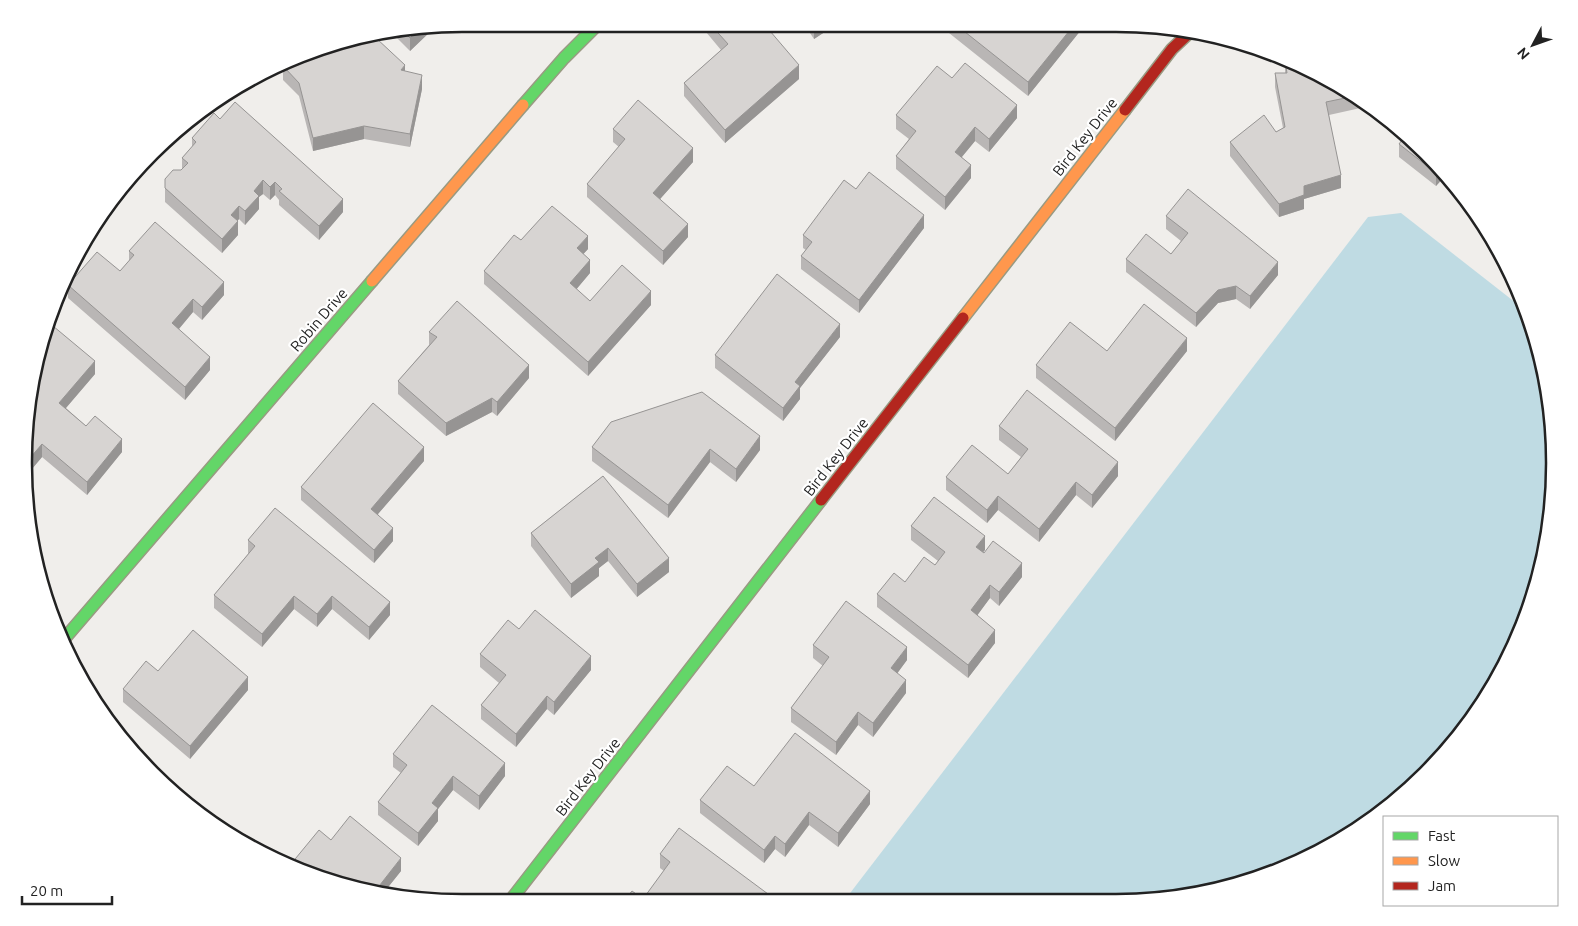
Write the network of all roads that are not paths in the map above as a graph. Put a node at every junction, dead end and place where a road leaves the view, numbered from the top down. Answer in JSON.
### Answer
{"nodes":[{"id":1,"x":590,"y":32,"type":"edge"},
{"id":2,"x":1183,"y":38,"type":"edge"},
{"id":3,"x":68,"y":634,"type":"edge"},
{"id":4,"x":515,"y":894,"type":"edge"}],
"edges":[{"from":1,"to":3,"type":"street","name":"Robin Drive"},
{"from":2,"to":4,"type":"street","name":"Bird Key Drive"}]}
